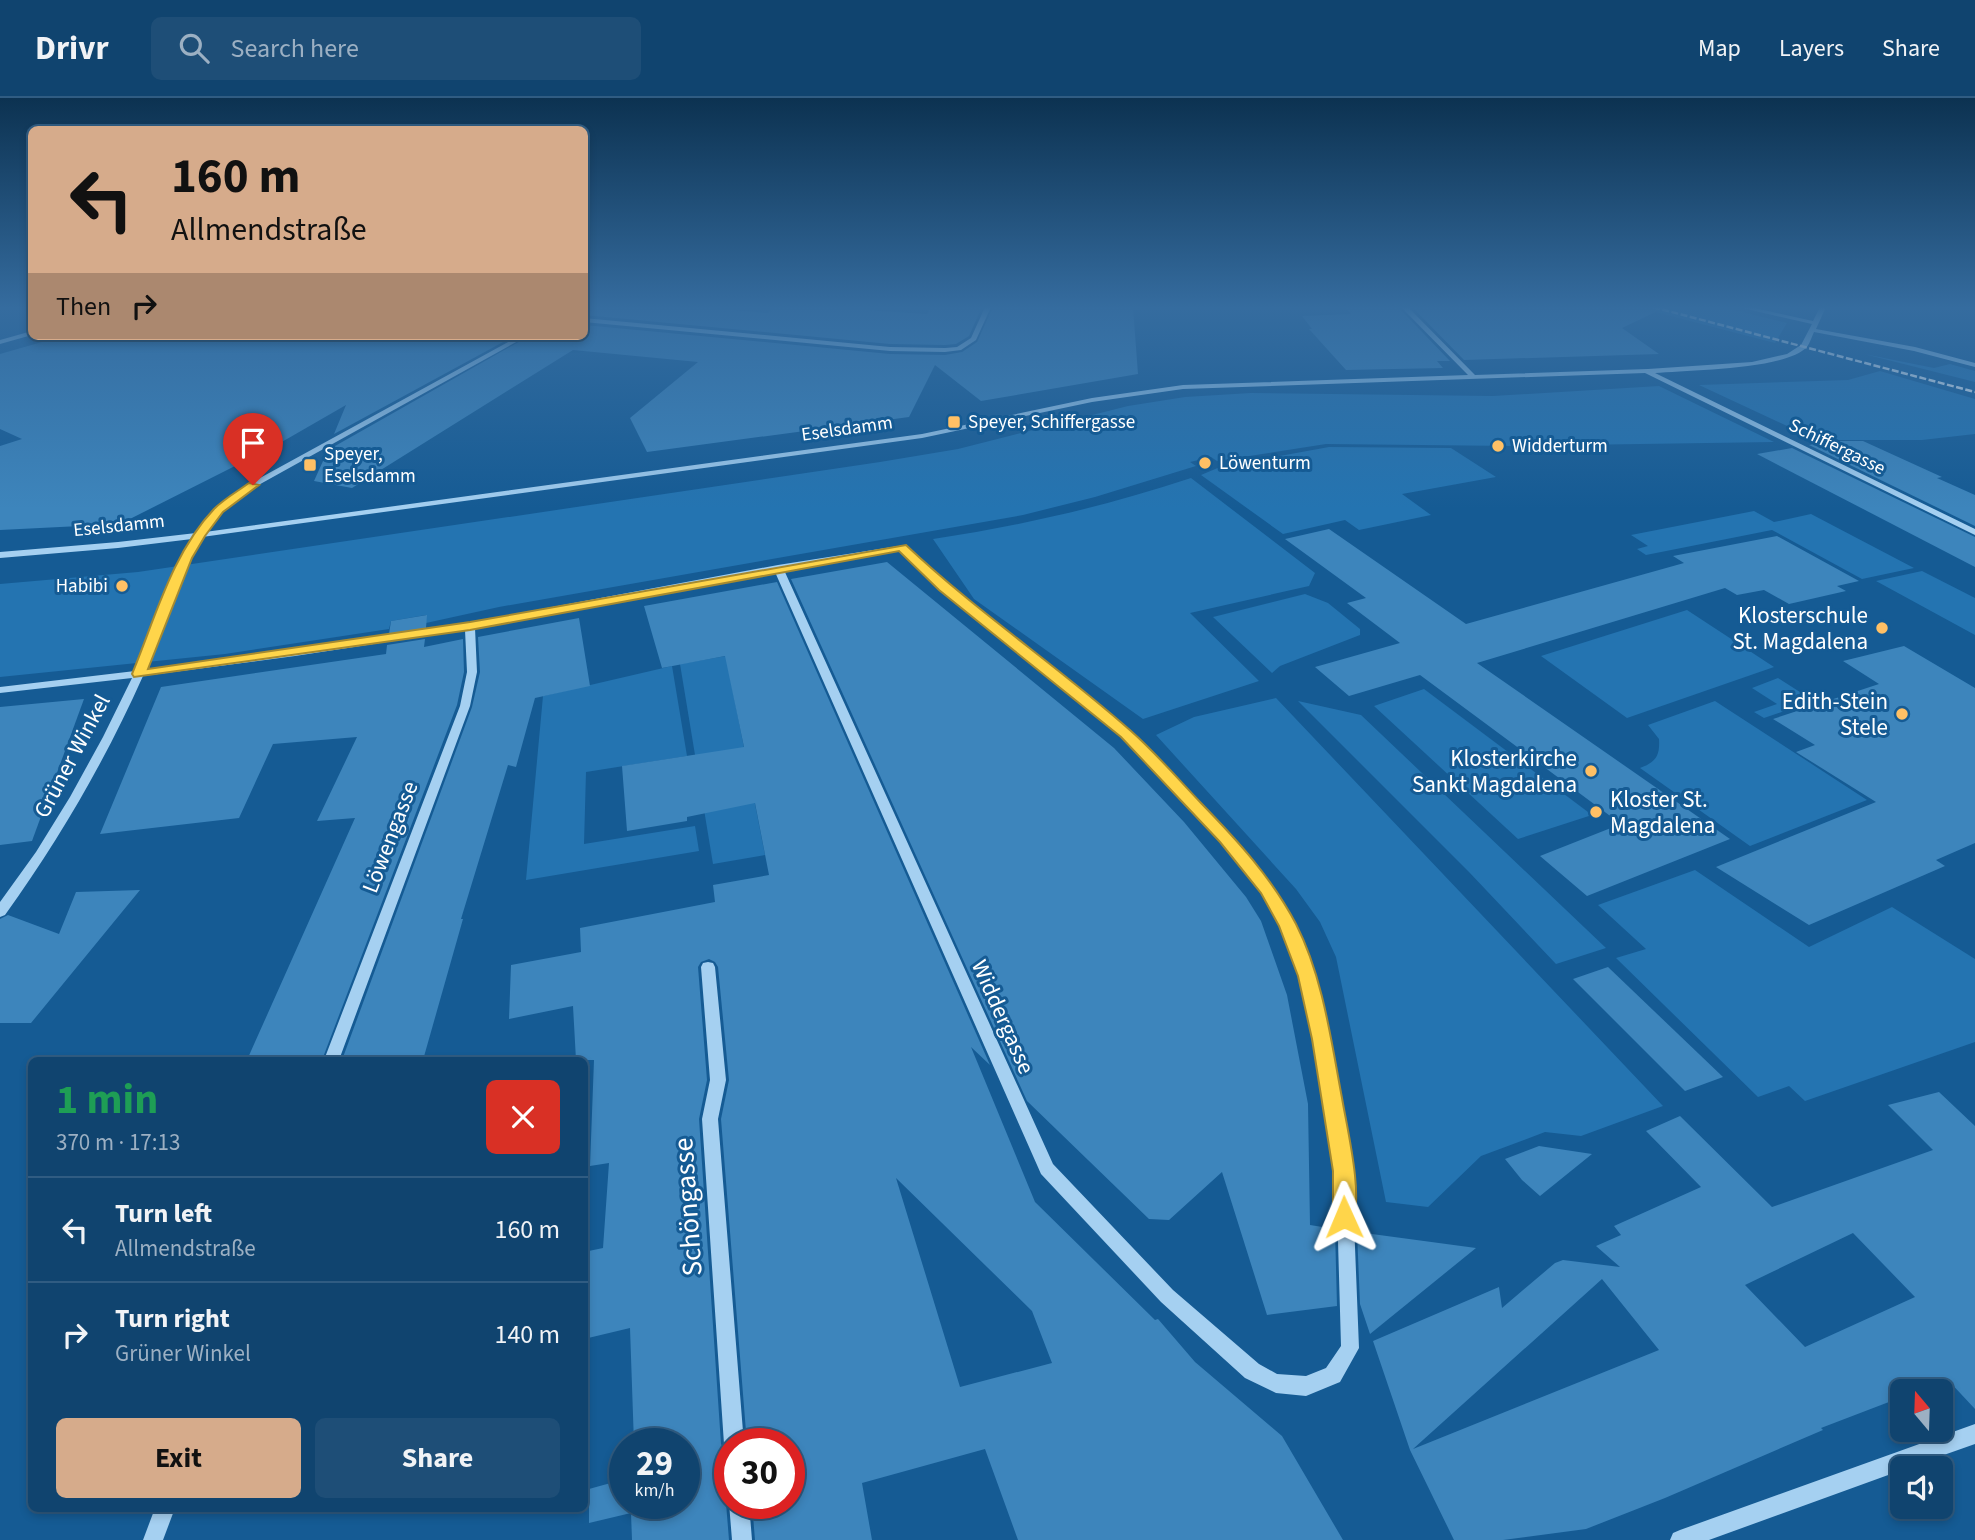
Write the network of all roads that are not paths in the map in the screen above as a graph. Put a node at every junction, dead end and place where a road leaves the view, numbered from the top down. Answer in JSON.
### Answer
{"nodes":[{"id":1,"x":454,"y":374,"type":"edge"},
{"id":2,"x":1503,"y":374,"type":"edge"},
{"id":3,"x":1654,"y":374,"type":"edge"},
{"id":4,"x":1472,"y":375,"type":"joint"},
{"id":5,"x":1975,"y":532,"type":"edge"},
{"id":6,"x":200,"y":535,"type":"junction"},
{"id":7,"x":0,"y":555,"type":"edge"},
{"id":8,"x":778,"y":568,"type":"junction"},
{"id":9,"x":470,"y":626,"type":"junction"},
{"id":10,"x":139,"y":674,"type":"junction"},
{"id":11,"x":0,"y":690,"type":"edge"},
{"id":12,"x":0,"y":911,"type":"edge"},
{"id":13,"x":708,"y":967,"type":"dead end"},
{"id":14,"x":333,"y":1057,"type":"edge"},
{"id":15,"x":733,"y":1428,"type":"edge"},
{"id":16,"x":1975,"y":1434,"type":"edge"},
{"id":17,"x":163,"y":1512,"type":"edge"},
{"id":18,"x":740,"y":1519,"type":"edge"},
{"id":19,"x":153,"y":1540,"type":"edge"},
{"id":20,"x":742,"y":1540,"type":"edge"},
{"id":21,"x":1680,"y":1540,"type":"edge"}],
"edges":[{"from":1,"to":6,"type":"street","name":"Grüner Winkel"},
{"from":2,"to":4,"type":"street","name":"Eselsdamm"},
{"from":3,"to":5,"type":"street","name":"Schiffergasse"},
{"from":4,"to":6,"type":"street","name":"Eselsdamm"},
{"from":6,"to":7,"type":"street","name":"Eselsdamm"},
{"from":6,"to":10,"type":"street","name":"Grüner Winkel"},
{"from":8,"to":8,"type":"street","name":"Widdergasse"},
{"from":8,"to":9,"type":"street"},
{"from":9,"to":10,"type":"street"},
{"from":9,"to":14,"type":"street","name":"Löwengasse"},
{"from":10,"to":11,"type":"street"},
{"from":10,"to":12,"type":"street","name":"Grüner Winkel"},
{"from":13,"to":15,"type":"street","name":"Schöngasse"},
{"from":16,"to":21,"type":"street"},
{"from":17,"to":19,"type":"street"},
{"from":18,"to":20,"type":"street"}]}
